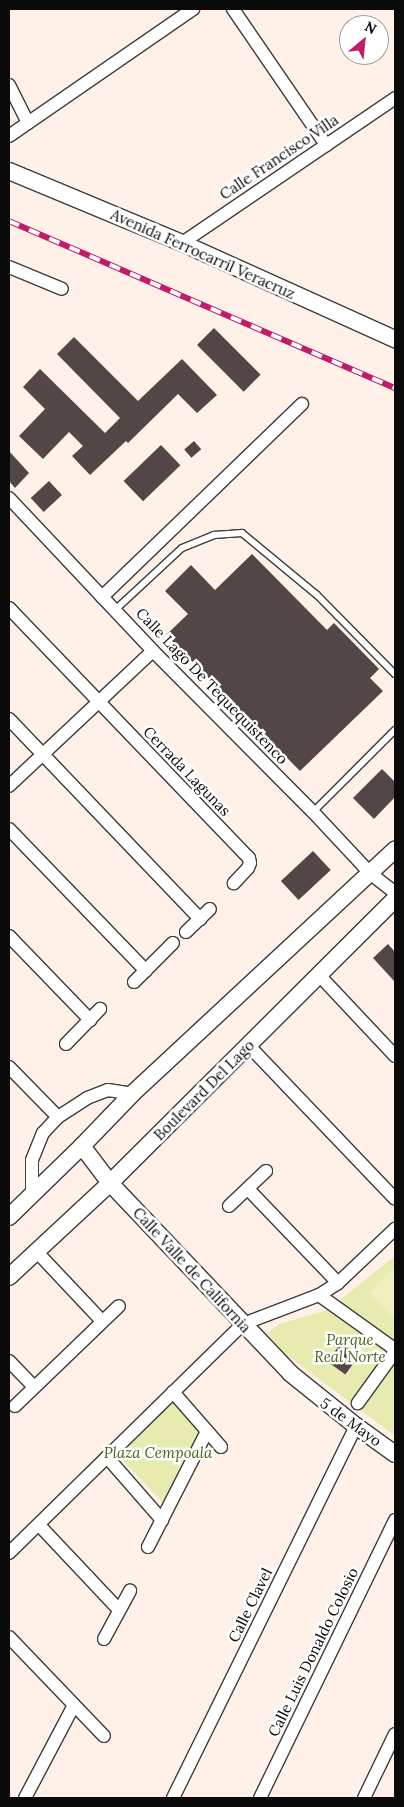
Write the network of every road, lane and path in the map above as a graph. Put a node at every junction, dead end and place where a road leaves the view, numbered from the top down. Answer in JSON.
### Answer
{"nodes":[{"id":1,"x":194,"y":9,"type":"edge"},
{"id":2,"x":233,"y":9,"type":"edge"},
{"id":3,"x":9,"y":85,"type":"edge"},
{"id":4,"x":393,"y":103,"type":"edge"},
{"id":5,"x":28,"y":123,"type":"junction"},
{"id":6,"x":9,"y":136,"type":"edge"},
{"id":7,"x":326,"y":145,"type":"junction"},
{"id":8,"x":9,"y":171,"type":"edge"},
{"id":9,"x":182,"y":243,"type":"junction"},
{"id":10,"x":9,"y":267,"type":"edge"},
{"id":11,"x":62,"y":289,"type":"dead end"},
{"id":12,"x":393,"y":335,"type":"edge"},
{"id":13,"x":302,"y":404,"type":"dead end"},
{"id":14,"x":9,"y":498,"type":"edge"},
{"id":15,"x":102,"y":597,"type":"junction"},
{"id":16,"x":9,"y":608,"type":"edge"},
{"id":17,"x":115,"y":610,"type":"junction"},
{"id":18,"x":153,"y":651,"type":"junction"},
{"id":19,"x":395,"y":674,"type":"edge"},
{"id":20,"x":98,"y":702,"type":"junction"},
{"id":21,"x":9,"y":719,"type":"edge"},
{"id":22,"x":395,"y":730,"type":"edge"},
{"id":23,"x":43,"y":754,"type":"junction"},
{"id":24,"x":9,"y":786,"type":"edge"},
{"id":25,"x":313,"y":812,"type":"junction"},
{"id":26,"x":9,"y":829,"type":"edge"},
{"id":27,"x":395,"y":850,"type":"edge"},
{"id":28,"x":371,"y":874,"type":"junction"},
{"id":29,"x":234,"y":883,"type":"dead end"},
{"id":30,"x":395,"y":893,"type":"edge"},
{"id":31,"x":395,"y":899,"type":"edge"},
{"id":32,"x":210,"y":909,"type":"dead end"},
{"id":33,"x":200,"y":919,"type":"junction"},
{"id":34,"x":186,"y":932,"type":"dead end"},
{"id":35,"x":9,"y":936,"type":"edge"},
{"id":36,"x":173,"y":943,"type":"dead end"},
{"id":37,"x":146,"y":971,"type":"junction"},
{"id":38,"x":319,"y":975,"type":"junction"},
{"id":39,"x":134,"y":982,"type":"dead end"},
{"id":40,"x":100,"y":1010,"type":"dead end"},
{"id":41,"x":90,"y":1020,"type":"junction"},
{"id":42,"x":66,"y":1044,"type":"dead end"},
{"id":43,"x":249,"y":1046,"type":"junction"},
{"id":44,"x":395,"y":1056,"type":"edge"},
{"id":45,"x":9,"y":1067,"type":"edge"},
{"id":46,"x":132,"y":1094,"type":"junction"},
{"id":47,"x":58,"y":1117,"type":"junction"},
{"id":48,"x":82,"y":1146,"type":"junction"},
{"id":49,"x":266,"y":1171,"type":"dead end"},
{"id":50,"x":110,"y":1183,"type":"junction"},
{"id":51,"x":248,"y":1190,"type":"junction"},
{"id":52,"x":32,"y":1194,"type":"junction"},
{"id":53,"x":395,"y":1199,"type":"edge"},
{"id":54,"x":229,"y":1206,"type":"dead end"},
{"id":55,"x":9,"y":1217,"type":"edge"},
{"id":56,"x":395,"y":1229,"type":"edge"},
{"id":57,"x":36,"y":1250,"type":"junction"},
{"id":58,"x":9,"y":1277,"type":"edge"},
{"id":59,"x":338,"y":1283,"type":"junction"},
{"id":60,"x":319,"y":1295,"type":"junction"},
{"id":61,"x":119,"y":1306,"type":"dead end"},
{"id":62,"x":102,"y":1321,"type":"junction"},
{"id":63,"x":243,"y":1324,"type":"junction"},
{"id":64,"x":9,"y":1361,"type":"edge"},
{"id":65,"x":34,"y":1387,"type":"junction"},
{"id":66,"x":307,"y":1389,"type":"joint"},
{"id":67,"x":173,"y":1392,"type":"junction"},
{"id":68,"x":358,"y":1403,"type":"dead end"},
{"id":69,"x":15,"y":1406,"type":"dead end"},
{"id":70,"x":356,"y":1426,"type":"junction"},
{"id":71,"x":207,"y":1431,"type":"junction"},
{"id":72,"x":221,"y":1447,"type":"dead end"},
{"id":73,"x":395,"y":1454,"type":"edge"},
{"id":74,"x":107,"y":1457,"type":"junction"},
{"id":75,"x":162,"y":1520,"type":"junction"},
{"id":76,"x":395,"y":1520,"type":"edge"},
{"id":77,"x":39,"y":1525,"type":"junction"},
{"id":78,"x":148,"y":1546,"type":"dead end"},
{"id":79,"x":9,"y":1553,"type":"edge"},
{"id":80,"x":130,"y":1592,"type":"dead end"},
{"id":81,"x":119,"y":1610,"type":"junction"},
{"id":82,"x":9,"y":1637,"type":"edge"},
{"id":83,"x":104,"y":1639,"type":"dead end"},
{"id":84,"x":74,"y":1705,"type":"junction"},
{"id":85,"x":395,"y":1734,"type":"edge"},
{"id":86,"x":104,"y":1736,"type":"dead end"},
{"id":87,"x":25,"y":1798,"type":"edge"},
{"id":88,"x":173,"y":1798,"type":"edge"},
{"id":89,"x":260,"y":1798,"type":"edge"},
{"id":90,"x":364,"y":1798,"type":"edge"}],
"edges":[{"from":1,"to":5,"type":"street"},
{"from":2,"to":7,"type":"street"},
{"from":3,"to":5,"type":"street"},
{"from":4,"to":7,"type":"street","name":"Calle Francisco Villa"},
{"from":5,"to":6,"type":"street"},
{"from":7,"to":9,"type":"street","name":"Calle Francisco Villa"},
{"from":8,"to":9,"type":"street","name":"Avenida Ferrocarril Veracruz"},
{"from":9,"to":12,"type":"street","name":"Avenida Ferrocarril Veracruz"},
{"from":10,"to":11,"type":"street"},
{"from":13,"to":15,"type":"street"},
{"from":14,"to":15,"type":"street","name":"Calle Lago De Tequequistenco"},
{"from":15,"to":17,"type":"street","name":"Calle Lago De Tequequistenco"},
{"from":16,"to":20,"type":"street","name":"Cerrada Lagunas"},
{"from":17,"to":18,"type":"street","name":"Calle Lago De Tequequistenco"},
{"from":17,"to":19,"type":"lane"},
{"from":18,"to":20,"type":"street"},
{"from":18,"to":25,"type":"street","name":"Calle Lago De Tequequistenco"},
{"from":20,"to":23,"type":"street"},
{"from":20,"to":29,"type":"street","name":"Cerrada Lagunas"},
{"from":21,"to":23,"type":"street"},
{"from":22,"to":25,"type":"lane"},
{"from":23,"to":24,"type":"street"},
{"from":23,"to":33,"type":"street"},
{"from":25,"to":28,"type":"street","name":"Calle Lago De Tequequistenco"},
{"from":26,"to":37,"type":"street"},
{"from":27,"to":28,"type":"street"},
{"from":28,"to":30,"type":"street","name":"Calle Lago De Tequequistenco"},
{"from":28,"to":46,"type":"street"},
{"from":31,"to":38,"type":"street","name":"Boulevard Del Lago"},
{"from":32,"to":33,"type":"street"},
{"from":33,"to":34,"type":"street"},
{"from":35,"to":41,"type":"street"},
{"from":36,"to":37,"type":"street"},
{"from":37,"to":39,"type":"street"},
{"from":38,"to":43,"type":"street","name":"Boulevard Del Lago"},
{"from":38,"to":44,"type":"street"},
{"from":40,"to":41,"type":"street"},
{"from":41,"to":42,"type":"street"},
{"from":43,"to":50,"type":"street","name":"Boulevard Del Lago"},
{"from":43,"to":53,"type":"street"},
{"from":45,"to":47,"type":"street"},
{"from":46,"to":47,"type":"street"},
{"from":46,"to":48,"type":"street"},
{"from":47,"to":52,"type":"street"},
{"from":48,"to":50,"type":"street","name":"Calle Valle de California"},
{"from":48,"to":52,"type":"street"},
{"from":49,"to":51,"type":"street"},
{"from":50,"to":57,"type":"street","name":"Boulevard Del Lago"},
{"from":50,"to":63,"type":"street","name":"Calle Valle de California"},
{"from":51,"to":54,"type":"street"},
{"from":51,"to":59,"type":"street"},
{"from":52,"to":55,"type":"street"},
{"from":56,"to":59,"type":"street"},
{"from":57,"to":58,"type":"street","name":"Boulevard Del Lago"},
{"from":57,"to":62,"type":"street"},
{"from":59,"to":60,"type":"street"},
{"from":60,"to":63,"type":"street"},
{"from":60,"to":68,"type":"street"},
{"from":61,"to":62,"type":"street"},
{"from":62,"to":65,"type":"street"},
{"from":63,"to":66,"type":"street","name":"Calle Valle de California"},
{"from":63,"to":67,"type":"street"},
{"from":64,"to":65,"type":"street"},
{"from":65,"to":69,"type":"street"},
{"from":66,"to":70,"type":"street","name":"5 de Mayo"},
{"from":67,"to":71,"type":"street"},
{"from":67,"to":74,"type":"street"},
{"from":70,"to":73,"type":"street","name":"5 de Mayo"},
{"from":70,"to":88,"type":"street","name":"Calle Clavel"},
{"from":71,"to":72,"type":"street"},
{"from":71,"to":75,"type":"street"},
{"from":74,"to":75,"type":"street"},
{"from":74,"to":77,"type":"street"},
{"from":75,"to":78,"type":"street"},
{"from":76,"to":89,"type":"street","name":"Calle Luis Donaldo Colosio"},
{"from":77,"to":79,"type":"street"},
{"from":77,"to":81,"type":"street"},
{"from":80,"to":81,"type":"street"},
{"from":81,"to":83,"type":"street"},
{"from":82,"to":84,"type":"street"},
{"from":84,"to":86,"type":"street"},
{"from":84,"to":87,"type":"street"},
{"from":85,"to":90,"type":"street"}]}
